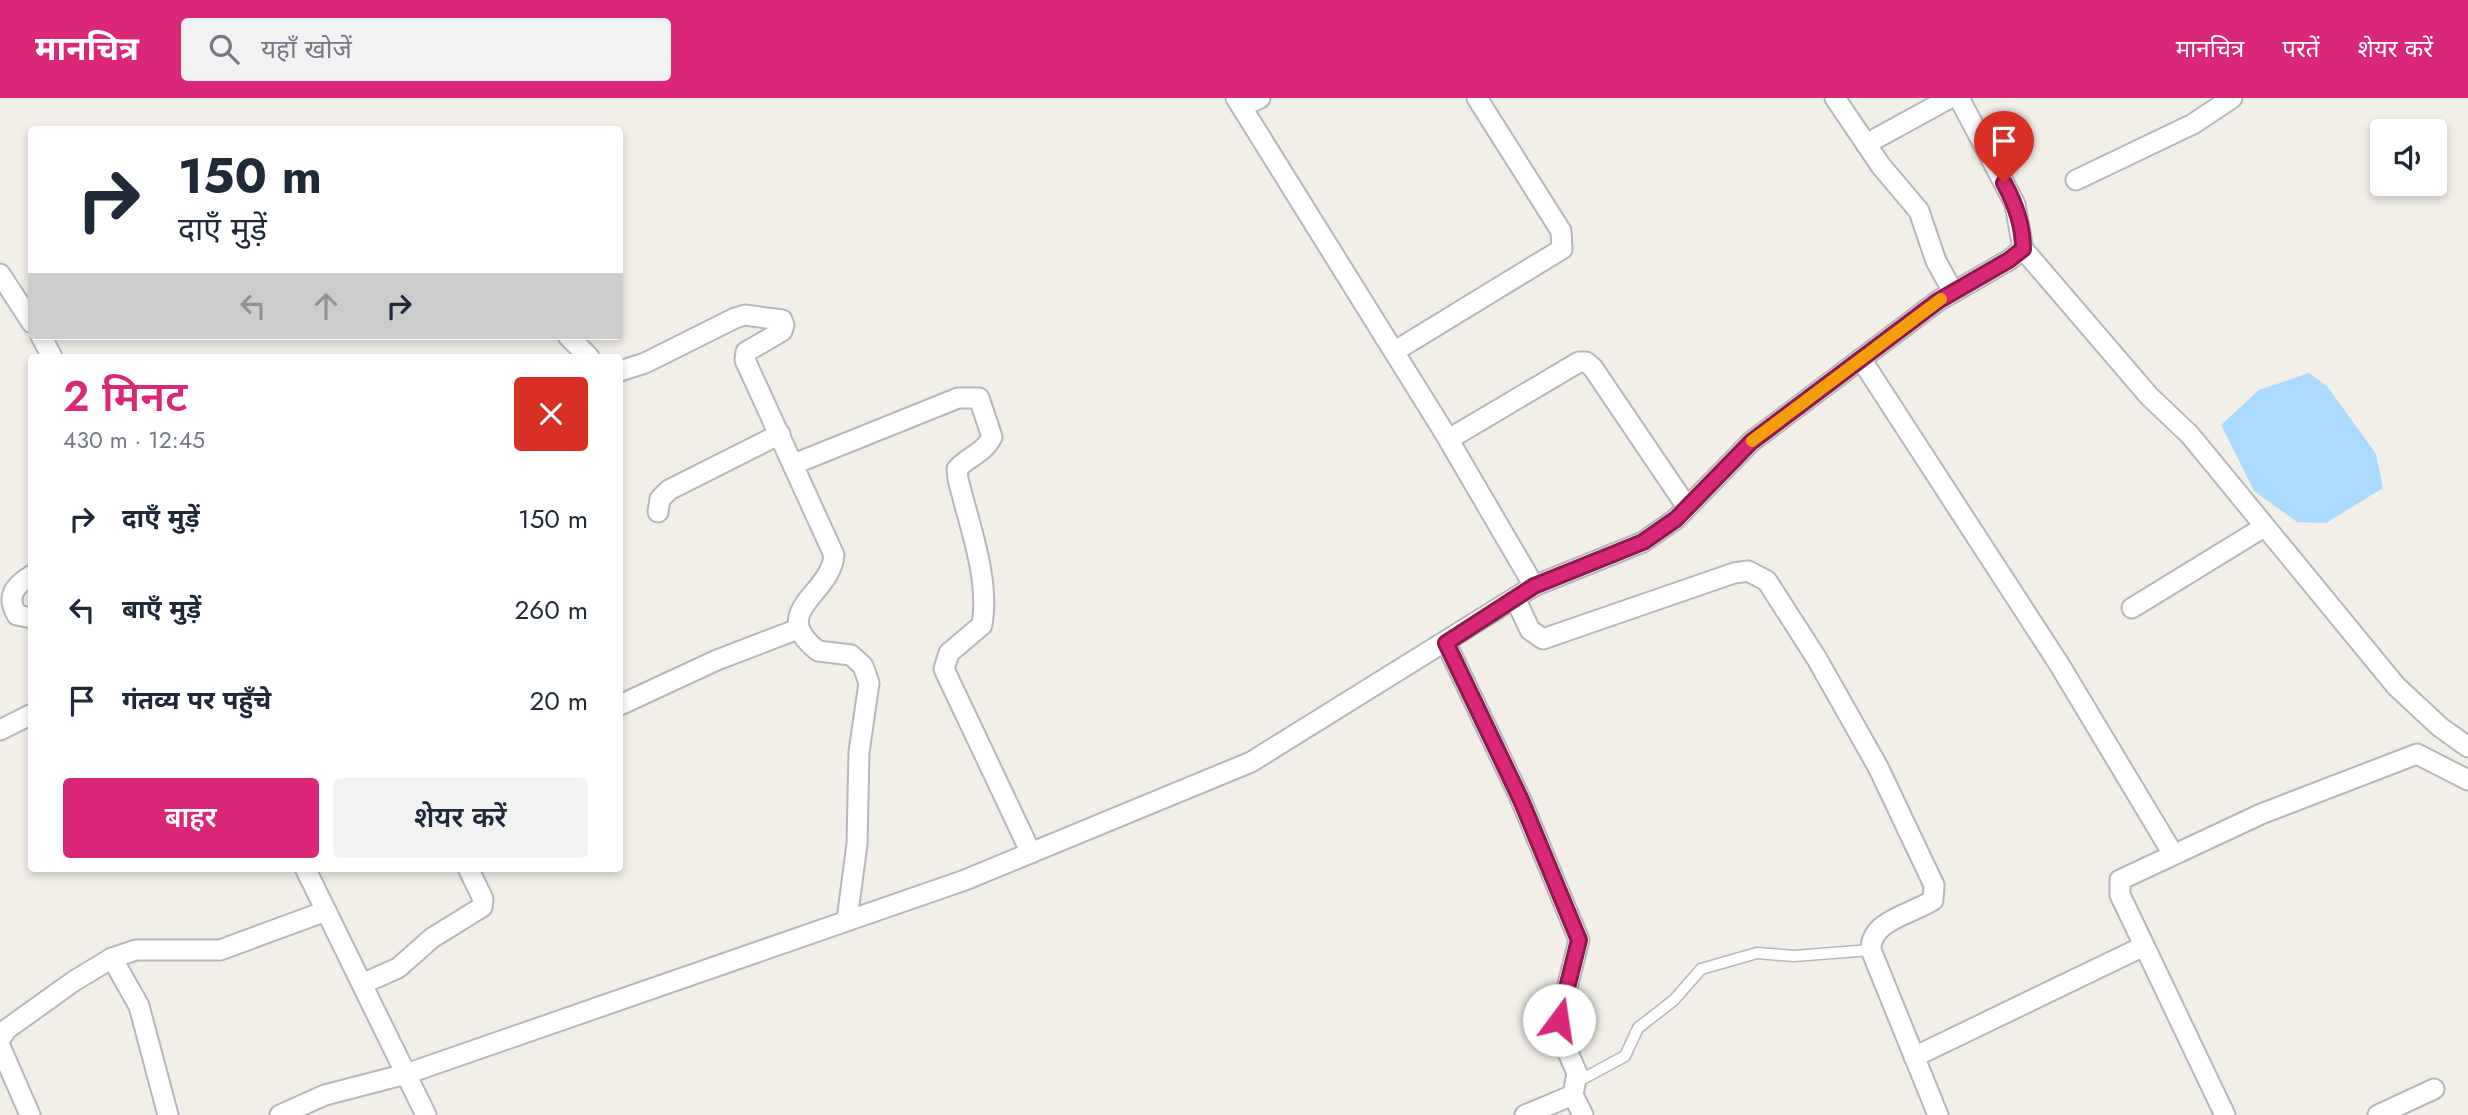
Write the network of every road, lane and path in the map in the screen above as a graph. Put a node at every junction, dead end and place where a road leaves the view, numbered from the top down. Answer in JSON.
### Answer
{"nodes":[{"id":1,"x":1260,"y":98,"type":"edge"},
{"id":2,"x":1477,"y":98,"type":"edge"},
{"id":3,"x":1835,"y":98,"type":"edge"},
{"id":4,"x":1950,"y":98,"type":"edge"},
{"id":5,"x":1959,"y":98,"type":"edge"},
{"id":6,"x":2232,"y":98,"type":"edge"},
{"id":7,"x":1239,"y":102,"type":"edge"},
{"id":8,"x":1866,"y":144,"type":"junction"},
{"id":9,"x":2076,"y":180,"type":"dead end"},
{"id":10,"x":2023,"y":249,"type":"junction"},
{"id":11,"x":0,"y":276,"type":"edge"},
{"id":12,"x":1953,"y":292,"type":"junction"},
{"id":13,"x":28,"y":317,"type":"edge"},
{"id":14,"x":572,"y":340,"type":"edge"},
{"id":15,"x":1395,"y":351,"type":"junction"},
{"id":16,"x":586,"y":354,"type":"edge"},
{"id":17,"x":1861,"y":359,"type":"junction"},
{"id":18,"x":623,"y":370,"type":"edge"},
{"id":19,"x":780,"y":434,"type":"junction"},
{"id":20,"x":1448,"y":439,"type":"junction"},
{"id":21,"x":794,"y":464,"type":"junction"},
{"id":22,"x":1687,"y":507,"type":"junction"},
{"id":23,"x":658,"y":512,"type":"dead end"},
{"id":24,"x":2264,"y":527,"type":"junction"},
{"id":25,"x":28,"y":578,"type":"edge"},
{"id":26,"x":1534,"y":586,"type":"junction"},
{"id":27,"x":1515,"y":598,"type":"junction"},
{"id":28,"x":2132,"y":608,"type":"dead end"},
{"id":29,"x":28,"y":617,"type":"edge"},
{"id":30,"x":798,"y":629,"type":"junction"},
{"id":31,"x":1446,"y":643,"type":"junction"},
{"id":32,"x":623,"y":704,"type":"edge"},
{"id":33,"x":28,"y":716,"type":"edge"},
{"id":34,"x":0,"y":730,"type":"edge"},
{"id":35,"x":2466,"y":746,"type":"edge"},
{"id":36,"x":2468,"y":781,"type":"edge"},
{"id":37,"x":1031,"y":853,"type":"junction"},
{"id":38,"x":2173,"y":854,"type":"junction"},
{"id":39,"x":307,"y":872,"type":"edge"},
{"id":40,"x":470,"y":872,"type":"edge"},
{"id":41,"x":326,"y":911,"type":"junction"},
{"id":42,"x":847,"y":920,"type":"junction"},
{"id":43,"x":2144,"y":946,"type":"junction"},
{"id":44,"x":1871,"y":950,"type":"junction"},
{"id":45,"x":112,"y":958,"type":"junction"},
{"id":46,"x":362,"y":984,"type":"junction"},
{"id":47,"x":0,"y":1039,"type":"edge"},
{"id":48,"x":0,"y":1046,"type":"edge"},
{"id":49,"x":1914,"y":1058,"type":"junction"},
{"id":50,"x":407,"y":1074,"type":"junction"},
{"id":51,"x":1574,"y":1089,"type":"junction"},
{"id":52,"x":2434,"y":1089,"type":"dead end"},
{"id":53,"x":30,"y":1115,"type":"edge"},
{"id":54,"x":168,"y":1115,"type":"edge"},
{"id":55,"x":280,"y":1115,"type":"edge"},
{"id":56,"x":426,"y":1115,"type":"edge"},
{"id":57,"x":1525,"y":1115,"type":"edge"},
{"id":58,"x":1583,"y":1115,"type":"edge"},
{"id":59,"x":1938,"y":1115,"type":"edge"},
{"id":60,"x":2225,"y":1115,"type":"edge"},
{"id":61,"x":2378,"y":1115,"type":"edge"}],
"edges":[{"from":1,"to":7,"type":"street"},
{"from":2,"to":15,"type":"street"},
{"from":3,"to":8,"type":"street"},
{"from":4,"to":8,"type":"street"},
{"from":5,"to":10,"type":"street"},
{"from":6,"to":9,"type":"street"},
{"from":7,"to":15,"type":"street"},
{"from":8,"to":12,"type":"street"},
{"from":10,"to":12,"type":"street"},
{"from":10,"to":24,"type":"street"},
{"from":11,"to":13,"type":"street"},
{"from":12,"to":17,"type":"street"},
{"from":14,"to":16,"type":"street"},
{"from":15,"to":20,"type":"street"},
{"from":17,"to":22,"type":"street"},
{"from":17,"to":38,"type":"street"},
{"from":18,"to":19,"type":"street"},
{"from":19,"to":21,"type":"street"},
{"from":19,"to":23,"type":"street"},
{"from":20,"to":22,"type":"street"},
{"from":20,"to":26,"type":"street"},
{"from":21,"to":30,"type":"street"},
{"from":21,"to":37,"type":"street"},
{"from":22,"to":26,"type":"street"},
{"from":24,"to":28,"type":"street"},
{"from":24,"to":35,"type":"street"},
{"from":25,"to":29,"type":"street"},
{"from":26,"to":27,"type":"street"},
{"from":27,"to":31,"type":"street"},
{"from":27,"to":44,"type":"street"},
{"from":30,"to":32,"type":"street"},
{"from":30,"to":42,"type":"street"},
{"from":31,"to":37,"type":"street"},
{"from":31,"to":51,"type":"street"},
{"from":33,"to":34,"type":"street"},
{"from":35,"to":36,"type":"street"},
{"from":36,"to":38,"type":"street"},
{"from":37,"to":42,"type":"street"},
{"from":38,"to":43,"type":"street"},
{"from":39,"to":41,"type":"street"},
{"from":40,"to":46,"type":"street"},
{"from":41,"to":45,"type":"street"},
{"from":41,"to":46,"type":"street"},
{"from":42,"to":50,"type":"street"},
{"from":43,"to":49,"type":"street"},
{"from":43,"to":60,"type":"street"},
{"from":44,"to":49,"type":"street"},
{"from":44,"to":51,"type":"lane"},
{"from":45,"to":47,"type":"street"},
{"from":45,"to":54,"type":"street"},
{"from":46,"to":50,"type":"street"},
{"from":48,"to":53,"type":"street"},
{"from":49,"to":59,"type":"street"},
{"from":50,"to":55,"type":"street"},
{"from":50,"to":56,"type":"street"},
{"from":51,"to":57,"type":"street"},
{"from":51,"to":58,"type":"street"},
{"from":52,"to":61,"type":"street"}]}
